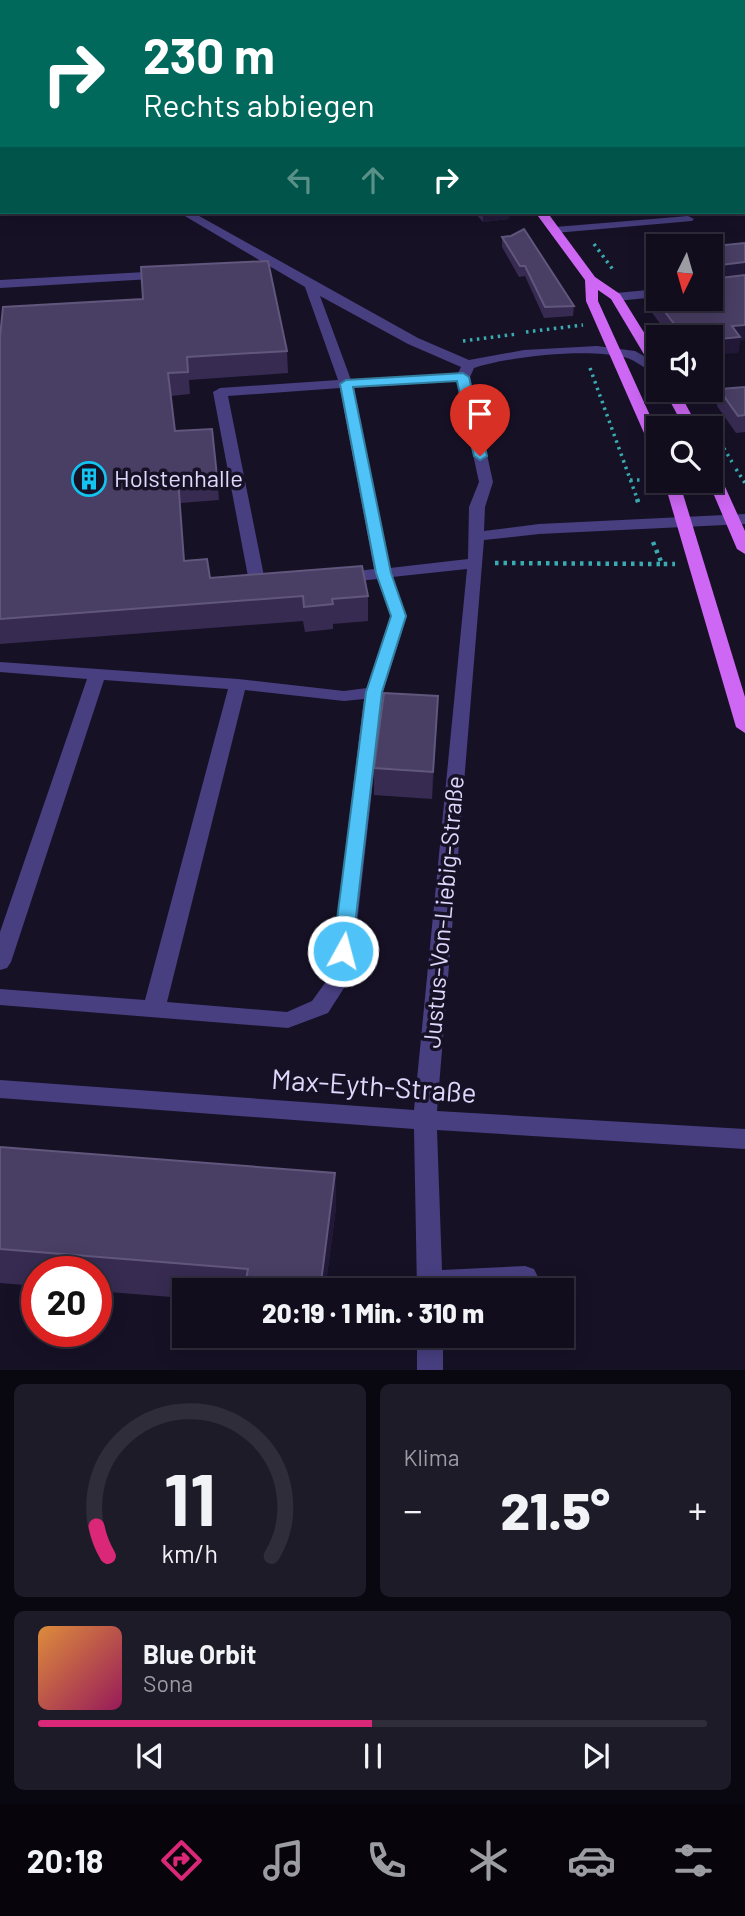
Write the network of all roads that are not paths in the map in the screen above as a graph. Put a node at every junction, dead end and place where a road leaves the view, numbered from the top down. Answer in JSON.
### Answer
{"nodes":[{"id":1,"x":187,"y":214,"type":"edge"},
{"id":2,"x":543,"y":214,"type":"edge"},
{"id":3,"x":688,"y":219,"type":"dead end"},
{"id":4,"x":555,"y":230,"type":"junction"},
{"id":5,"x":279,"y":268,"type":"junction"},
{"id":6,"x":251,"y":270,"type":"edge"},
{"id":7,"x":182,"y":274,"type":"edge"},
{"id":8,"x":591,"y":280,"type":"junction"},
{"id":9,"x":0,"y":284,"type":"edge"},
{"id":10,"x":310,"y":285,"type":"junction"},
{"id":11,"x":646,"y":294,"type":"edge"},
{"id":12,"x":616,"y":297,"type":"junction"},
{"id":13,"x":638,"y":331,"type":"junction"},
{"id":14,"x":646,"y":346,"type":"edge"},
{"id":15,"x":616,"y":351,"type":"junction"},
{"id":16,"x":646,"y":362,"type":"edge"},
{"id":17,"x":465,"y":371,"type":"junction"},
{"id":18,"x":346,"y":384,"type":"junction"},
{"id":19,"x":646,"y":425,"type":"edge"},
{"id":20,"x":723,"y":491,"type":"edge"},
{"id":21,"x":675,"y":493,"type":"edge"},
{"id":22,"x":739,"y":519,"type":"edge"},
{"id":23,"x":685,"y":521,"type":"junction"},
{"id":24,"x":478,"y":536,"type":"junction"},
{"id":25,"x":745,"y":549,"type":"edge"},
{"id":26,"x":476,"y":563,"type":"junction"},
{"id":27,"x":383,"y":573,"type":"junction"},
{"id":28,"x":328,"y":580,"type":"edge"},
{"id":29,"x":286,"y":584,"type":"edge"},
{"id":30,"x":0,"y":667,"type":"edge"},
{"id":31,"x":98,"y":673,"type":"junction"},
{"id":32,"x":238,"y":684,"type":"junction"},
{"id":33,"x":374,"y":692,"type":"junction"},
{"id":34,"x":745,"y":727,"type":"edge"},
{"id":35,"x":0,"y":962,"type":"edge"},
{"id":36,"x":0,"y":997,"type":"edge"},
{"id":37,"x":154,"y":1009,"type":"junction"},
{"id":38,"x":0,"y":1088,"type":"edge"},
{"id":39,"x":425,"y":1120,"type":"junction"},
{"id":40,"x":745,"y":1139,"type":"edge"},
{"id":41,"x":526,"y":1277,"type":"dead end"},
{"id":42,"x":430,"y":1278,"type":"edge"},
{"id":43,"x":515,"y":1278,"type":"edge"},
{"id":44,"x":430,"y":1348,"type":"edge"},
{"id":45,"x":430,"y":1370,"type":"edge"}],
"edges":[{"from":1,"to":5,"type":"street"},
{"from":2,"to":4,"type":"main road"},
{"from":3,"to":4,"type":"street"},
{"from":4,"to":8,"type":"main road"},
{"from":5,"to":6,"type":"street"},
{"from":5,"to":10,"type":"street"},
{"from":7,"to":9,"type":"street"},
{"from":8,"to":12,"type":"main road"},
{"from":8,"to":15,"type":"main road"},
{"from":10,"to":17,"type":"street"},
{"from":10,"to":18,"type":"street"},
{"from":11,"to":12,"type":"street"},
{"from":12,"to":13,"type":"main road"},
{"from":13,"to":14,"type":"main road"},
{"from":13,"to":15,"type":"street"},
{"from":15,"to":16,"type":"street"},
{"from":15,"to":17,"type":"street"},
{"from":15,"to":19,"type":"main road"},
{"from":17,"to":18,"type":"street"},
{"from":17,"to":24,"type":"street","name":"Justus-Von-Liebig-Straße"},
{"from":18,"to":27,"type":"street"},
{"from":18,"to":29,"type":"street"},
{"from":20,"to":22,"type":"main road"},
{"from":21,"to":23,"type":"main road"},
{"from":22,"to":23,"type":"street"},
{"from":22,"to":25,"type":"main road"},
{"from":23,"to":24,"type":"street"},
{"from":23,"to":34,"type":"main road"},
{"from":24,"to":26,"type":"street","name":"Justus-Von-Liebig-Straße"},
{"from":26,"to":27,"type":"street"},
{"from":26,"to":39,"type":"street","name":"Justus-Von-Liebig-Straße"},
{"from":27,"to":28,"type":"street"},
{"from":27,"to":33,"type":"street"},
{"from":30,"to":31,"type":"street"},
{"from":31,"to":32,"type":"street"},
{"from":31,"to":35,"type":"street"},
{"from":32,"to":33,"type":"street"},
{"from":32,"to":37,"type":"street"},
{"from":33,"to":37,"type":"street"},
{"from":36,"to":37,"type":"street"},
{"from":38,"to":39,"type":"street","name":"Max-Eyth-Straße"},
{"from":39,"to":40,"type":"street","name":"Max-Eyth-Straße"},
{"from":39,"to":42,"type":"street","name":"Justus-Von-Liebig-Straße"},
{"from":41,"to":43,"type":"street"},
{"from":44,"to":45,"type":"street"}]}
